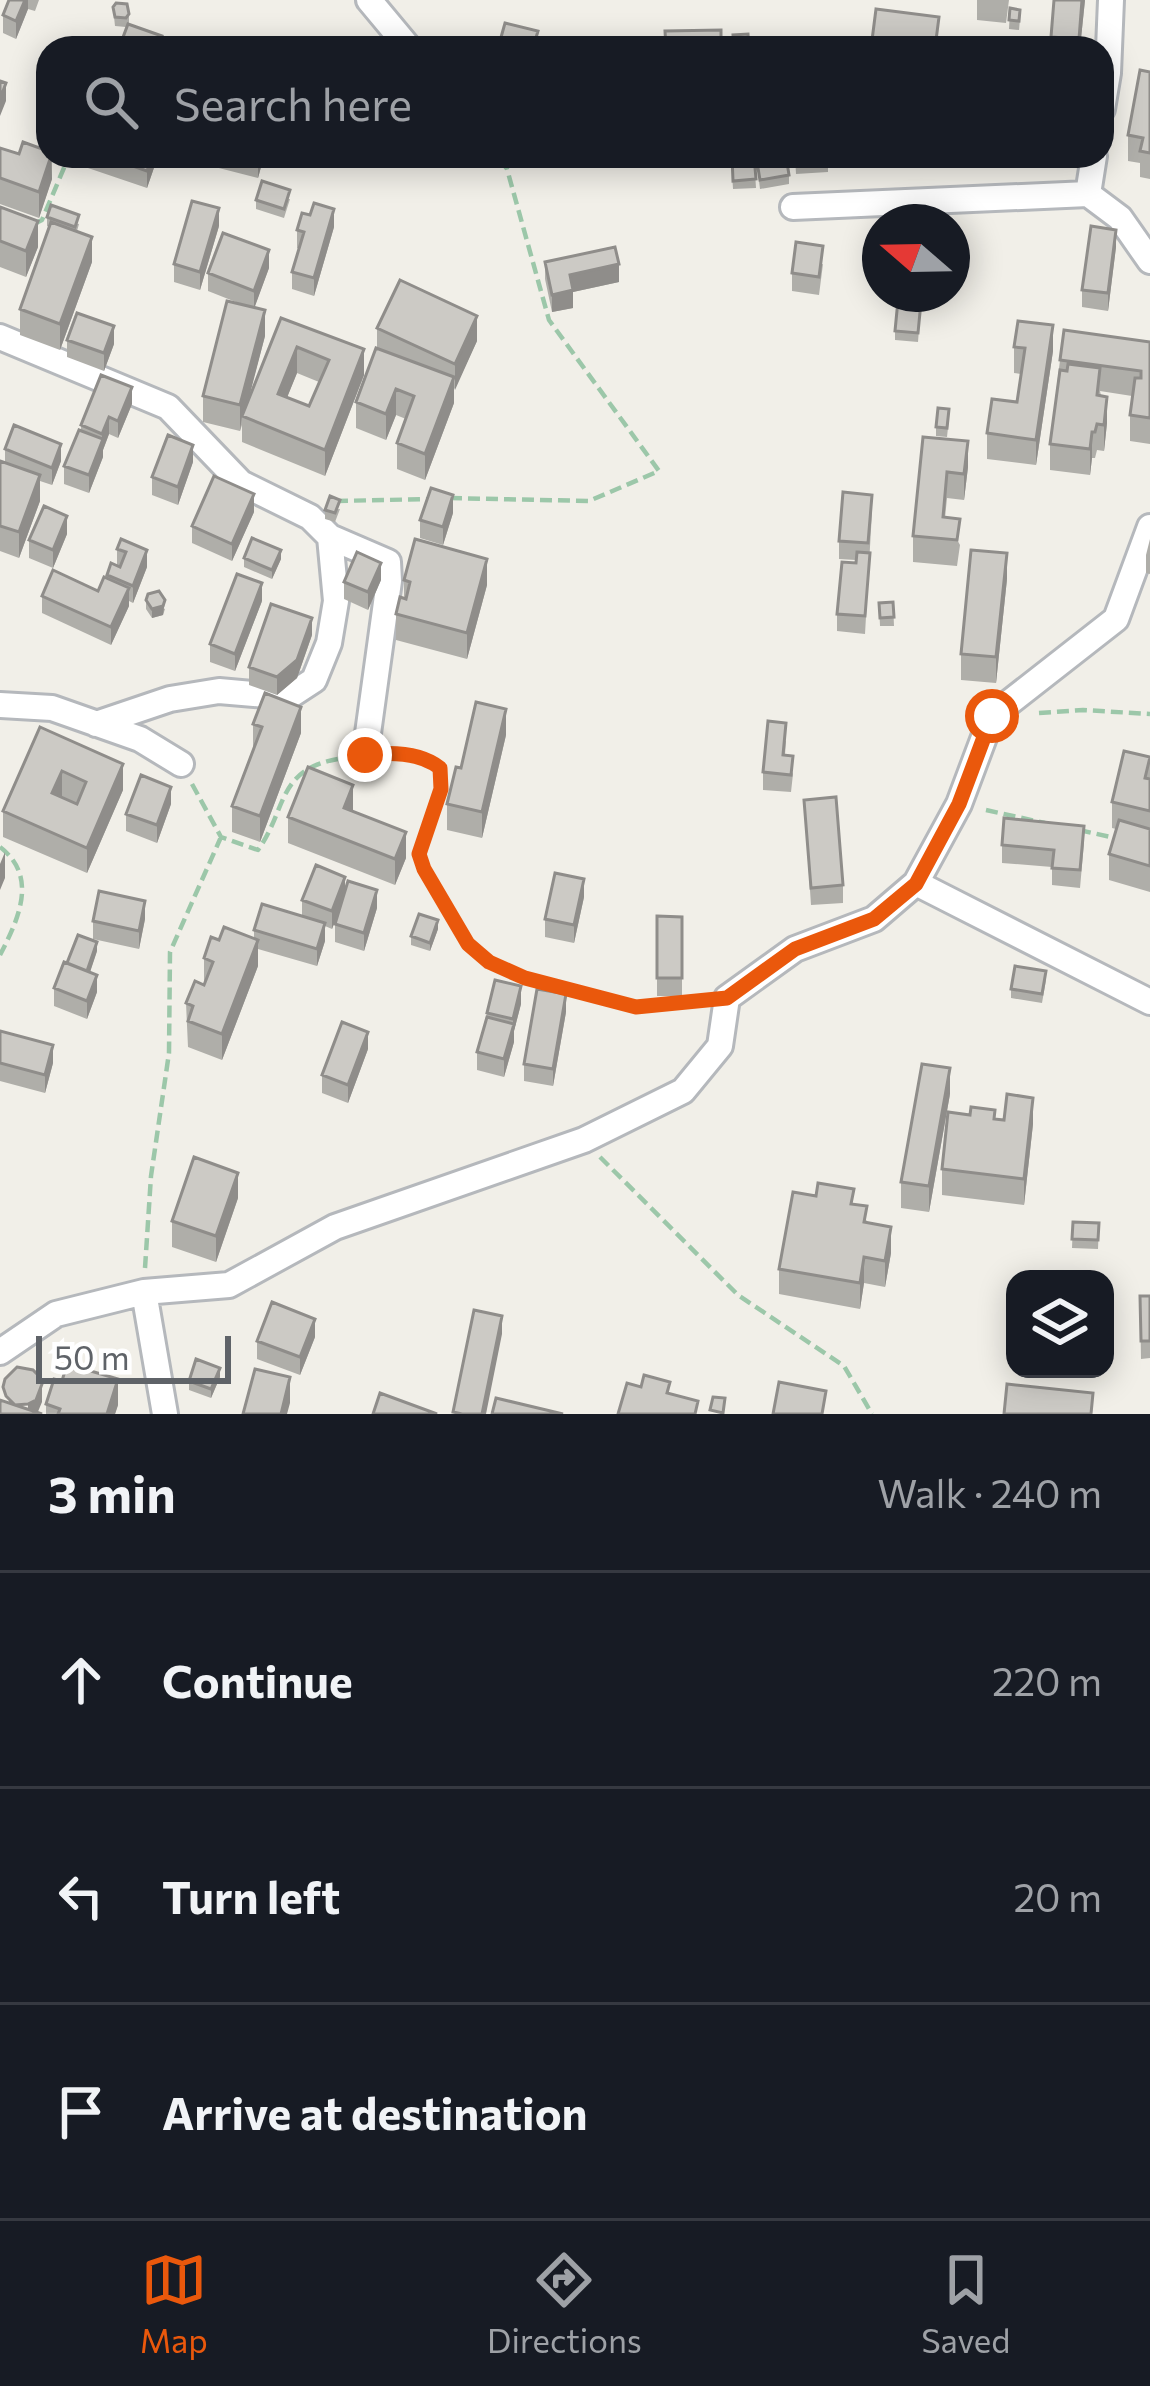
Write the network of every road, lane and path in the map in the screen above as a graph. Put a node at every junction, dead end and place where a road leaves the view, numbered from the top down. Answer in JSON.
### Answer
{"nodes":[{"id":1,"x":369,"y":0,"type":"edge"},
{"id":2,"x":1112,"y":0,"type":"edge"},
{"id":3,"x":399,"y":36,"type":"edge"},
{"id":4,"x":1110,"y":36,"type":"edge"},
{"id":5,"x":65,"y":168,"type":"edge"},
{"id":6,"x":506,"y":168,"type":"edge"},
{"id":7,"x":1092,"y":168,"type":"edge"},
{"id":8,"x":1088,"y":194,"type":"junction"},
{"id":9,"x":793,"y":207,"type":"dead end"},
{"id":10,"x":30,"y":226,"type":"edge"},
{"id":11,"x":1150,"y":261,"type":"edge"},
{"id":12,"x":0,"y":337,"type":"edge"},
{"id":13,"x":324,"y":501,"type":"edge"},
{"id":14,"x":1150,"y":526,"type":"edge"},
{"id":15,"x":330,"y":537,"type":"junction"},
{"id":16,"x":0,"y":705,"type":"edge"},
{"id":17,"x":1037,"y":713,"type":"dead end"},
{"id":18,"x":1150,"y":714,"type":"edge"},
{"id":19,"x":96,"y":724,"type":"junction"},
{"id":20,"x":365,"y":755,"type":"junction"},
{"id":21,"x":181,"y":764,"type":"joint"},
{"id":22,"x":959,"y":804,"type":"junction"},
{"id":23,"x":1044,"y":823,"type":"edge"},
{"id":24,"x":1065,"y":827,"type":"edge"},
{"id":25,"x":221,"y":837,"type":"junction"},
{"id":26,"x":1129,"y":841,"type":"edge"},
{"id":27,"x":0,"y":847,"type":"edge"},
{"id":28,"x":916,"y":884,"type":"junction"},
{"id":29,"x":0,"y":956,"type":"edge"},
{"id":30,"x":727,"y":998,"type":"junction"},
{"id":31,"x":1150,"y":1002,"type":"edge"},
{"id":32,"x":584,"y":1140,"type":"junction"},
{"id":33,"x":143,"y":1292,"type":"junction"},
{"id":34,"x":0,"y":1352,"type":"edge"},
{"id":35,"x":165,"y":1414,"type":"edge"},
{"id":36,"x":872,"y":1414,"type":"edge"}],
"edges":[{"from":1,"to":3,"type":"street"},
{"from":2,"to":4,"type":"street"},
{"from":5,"to":10,"type":"path"},
{"from":6,"to":13,"type":"path"},
{"from":7,"to":8,"type":"street"},
{"from":8,"to":9,"type":"street"},
{"from":8,"to":11,"type":"street"},
{"from":12,"to":15,"type":"street"},
{"from":14,"to":22,"type":"street"},
{"from":15,"to":19,"type":"street"},
{"from":15,"to":20,"type":"street"},
{"from":16,"to":19,"type":"street"},
{"from":17,"to":18,"type":"path"},
{"from":19,"to":21,"type":"street"},
{"from":20,"to":25,"type":"path"},
{"from":20,"to":30,"type":"path"},
{"from":21,"to":25,"type":"path"},
{"from":22,"to":23,"type":"path"},
{"from":22,"to":28,"type":"street"},
{"from":24,"to":26,"type":"path"},
{"from":25,"to":33,"type":"path"},
{"from":27,"to":29,"type":"path"},
{"from":28,"to":30,"type":"street"},
{"from":28,"to":31,"type":"street"},
{"from":30,"to":32,"type":"street"},
{"from":32,"to":33,"type":"street"},
{"from":32,"to":36,"type":"path"},
{"from":33,"to":34,"type":"street"},
{"from":33,"to":35,"type":"street"}]}
